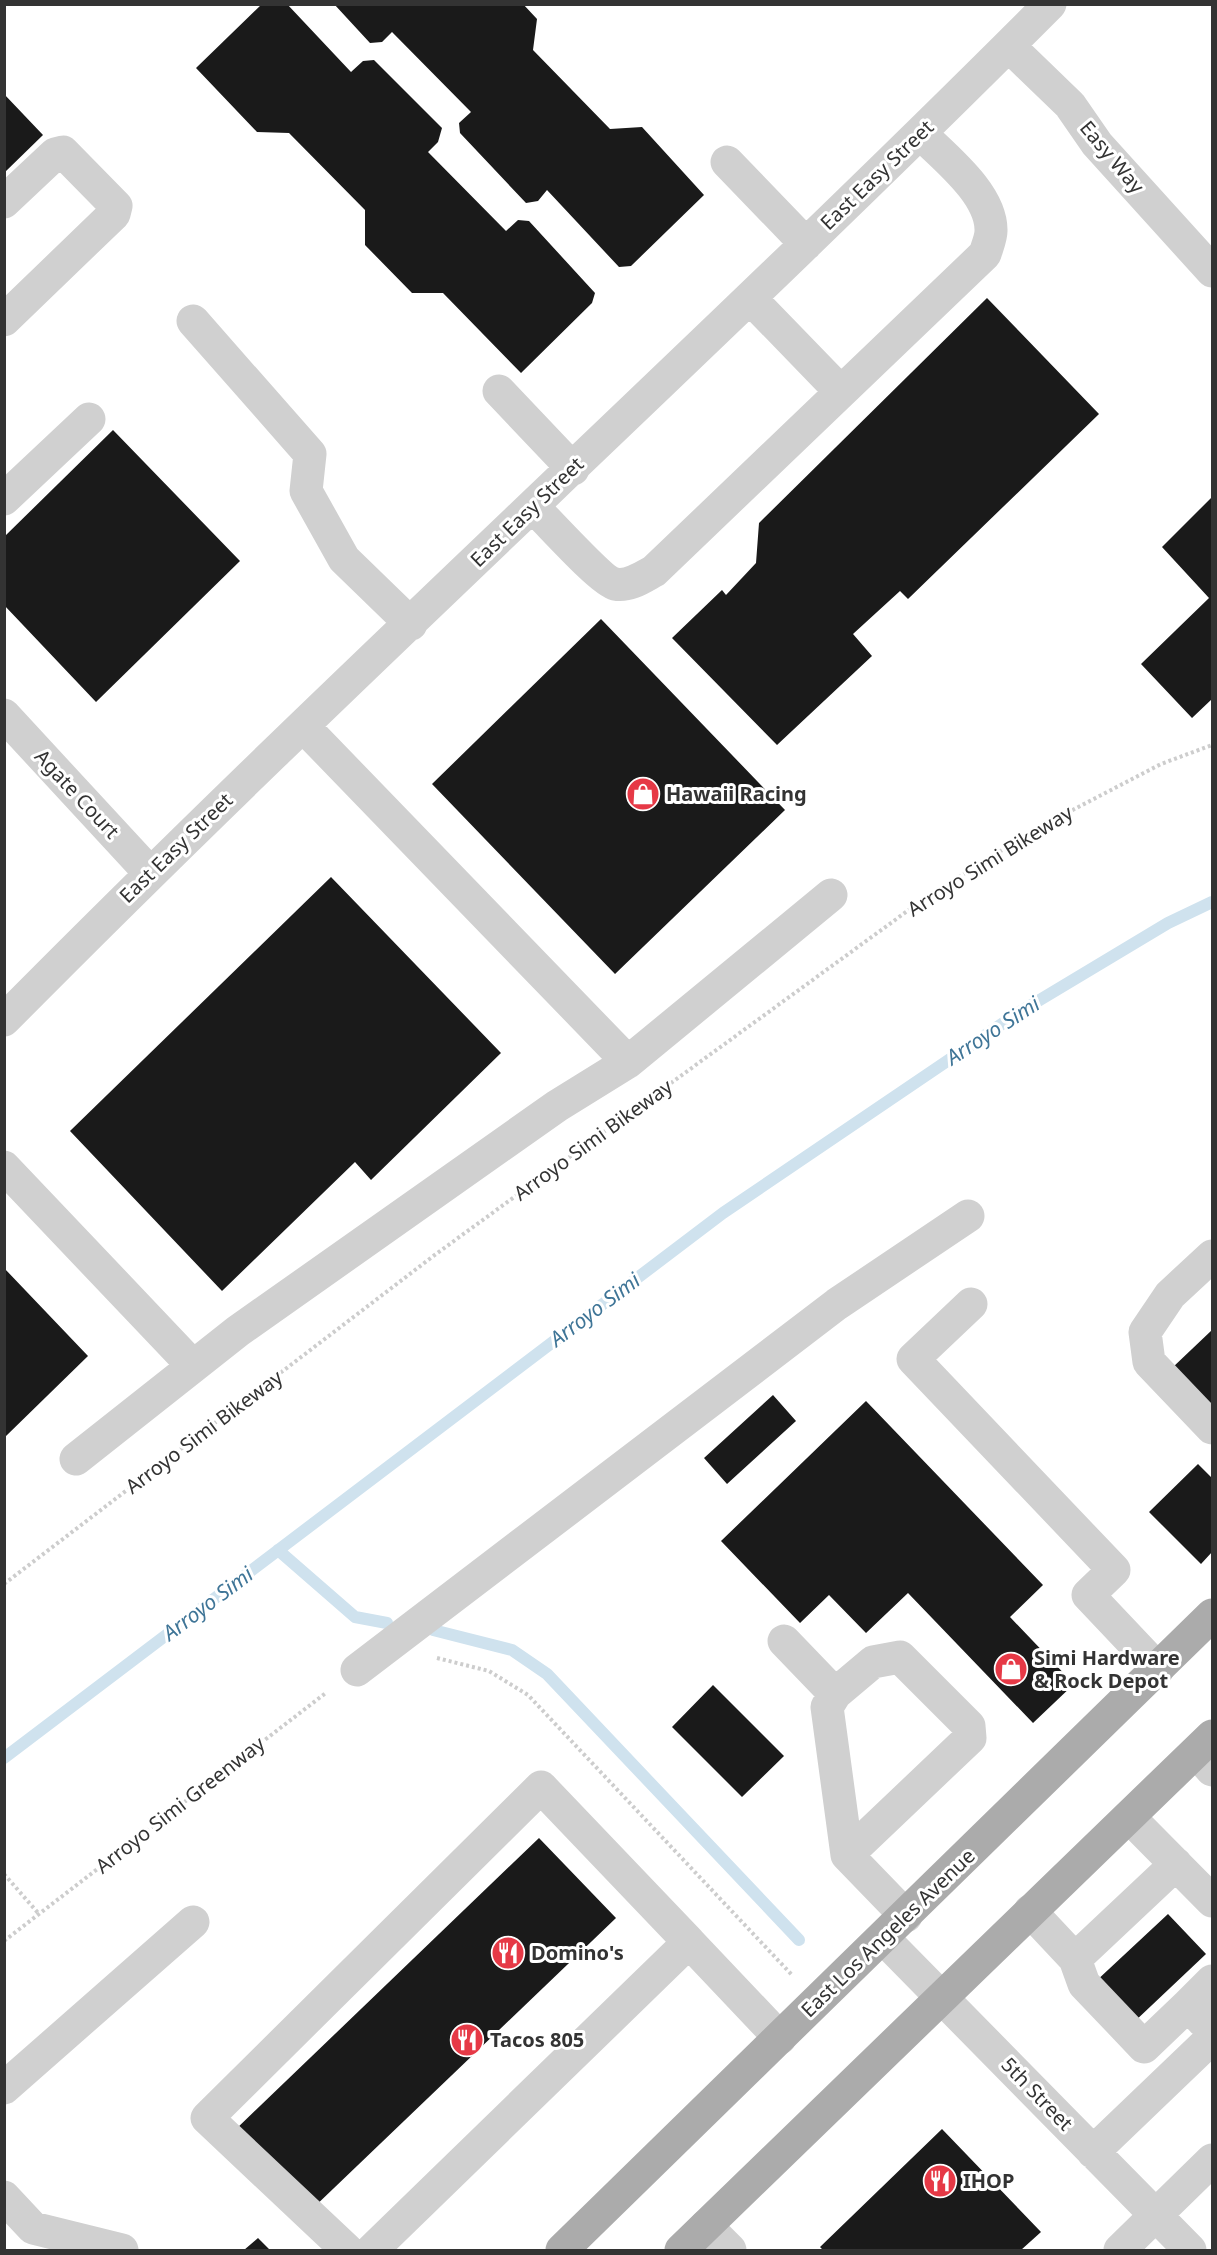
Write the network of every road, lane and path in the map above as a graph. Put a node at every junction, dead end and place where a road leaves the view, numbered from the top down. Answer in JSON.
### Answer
{"nodes":[{"id":1,"x":1050,"y":4,"type":"edge"},
{"id":2,"x":1009,"y":46,"type":"junction"},
{"id":3,"x":920,"y":133,"type":"junction"},
{"id":4,"x":727,"y":162,"type":"dead end"},
{"id":5,"x":4,"y":202,"type":"edge"},
{"id":6,"x":806,"y":244,"type":"junction"},
{"id":7,"x":1212,"y":271,"type":"edge"},
{"id":8,"x":750,"y":298,"type":"junction"},
{"id":9,"x":4,"y":320,"type":"edge"},
{"id":10,"x":193,"y":321,"type":"dead end"},
{"id":11,"x":499,"y":391,"type":"dead end"},
{"id":12,"x":841,"y":392,"type":"junction"},
{"id":13,"x":89,"y":419,"type":"dead end"},
{"id":14,"x":573,"y":469,"type":"junction"},
{"id":15,"x":4,"y":499,"type":"edge"},
{"id":16,"x":533,"y":507,"type":"junction"},
{"id":17,"x":411,"y":624,"type":"junction"},
{"id":18,"x":4,"y":715,"type":"edge"},
{"id":19,"x":303,"y":726,"type":"junction"},
{"id":20,"x":1212,"y":745,"type":"edge"},
{"id":21,"x":150,"y":873,"type":"junction"},
{"id":22,"x":831,"y":895,"type":"dead end"},
{"id":23,"x":4,"y":1020,"type":"edge"},
{"id":24,"x":628,"y":1062,"type":"junction"},
{"id":25,"x":4,"y":1167,"type":"edge"},
{"id":26,"x":968,"y":1216,"type":"dead end"},
{"id":27,"x":1212,"y":1256,"type":"edge"},
{"id":28,"x":971,"y":1304,"type":"dead end"},
{"id":29,"x":193,"y":1366,"type":"junction"},
{"id":30,"x":1212,"y":1428,"type":"edge"},
{"id":31,"x":76,"y":1459,"type":"dead end"},
{"id":32,"x":4,"y":1584,"type":"edge"},
{"id":33,"x":1212,"y":1615,"type":"edge"},
{"id":34,"x":784,"y":1641,"type":"dead end"},
{"id":35,"x":1158,"y":1669,"type":"junction"},
{"id":36,"x":357,"y":1670,"type":"joint"},
{"id":37,"x":834,"y":1694,"type":"junction"},
{"id":38,"x":1207,"y":1752,"type":"edge"},
{"id":39,"x":1129,"y":1817,"type":"junction"},
{"id":40,"x":847,"y":1856,"type":"junction"},
{"id":41,"x":1176,"y":1864,"type":"junction"},
{"id":42,"x":4,"y":1874,"type":"edge"},
{"id":43,"x":1212,"y":1900,"type":"edge"},
{"id":44,"x":1030,"y":1911,"type":"junction"},
{"id":45,"x":39,"y":1914,"type":"junction"},
{"id":46,"x":906,"y":1916,"type":"junction"},
{"id":47,"x":193,"y":1922,"type":"dead end"},
{"id":48,"x":883,"y":1938,"type":"junction"},
{"id":49,"x":4,"y":1941,"type":"edge"},
{"id":50,"x":689,"y":1942,"type":"junction"},
{"id":51,"x":1075,"y":1959,"type":"junction"},
{"id":52,"x":1212,"y":1981,"type":"edge"},
{"id":53,"x":943,"y":1998,"type":"junction"},
{"id":54,"x":1188,"y":2005,"type":"junction"},
{"id":55,"x":1212,"y":2032,"type":"edge"},
{"id":56,"x":780,"y":2038,"type":"junction"},
{"id":57,"x":1212,"y":2038,"type":"edge"},
{"id":58,"x":4,"y":2088,"type":"edge"},
{"id":59,"x":1093,"y":2152,"type":"junction"},
{"id":60,"x":1212,"y":2160,"type":"edge"},
{"id":61,"x":4,"y":2197,"type":"edge"},
{"id":62,"x":1155,"y":2214,"type":"junction"},
{"id":63,"x":706,"y":2226,"type":"junction"},
{"id":64,"x":122,"y":2250,"type":"edge"},
{"id":65,"x":347,"y":2250,"type":"edge"},
{"id":66,"x":372,"y":2250,"type":"edge"},
{"id":67,"x":562,"y":2250,"type":"edge"},
{"id":68,"x":681,"y":2250,"type":"edge"},
{"id":69,"x":730,"y":2250,"type":"edge"},
{"id":70,"x":1120,"y":2250,"type":"edge"},
{"id":71,"x":1190,"y":2250,"type":"edge"}],
"edges":[{"from":1,"to":2,"type":"street","name":"East Easy Street"},
{"from":2,"to":3,"type":"street","name":"East Easy Street"},
{"from":2,"to":7,"type":"street","name":"Easy Way"},
{"from":3,"to":6,"type":"street","name":"East Easy Street"},
{"from":3,"to":12,"type":"street"},
{"from":4,"to":6,"type":"street"},
{"from":5,"to":9,"type":"street"},
{"from":6,"to":8,"type":"street","name":"East Easy Street"},
{"from":8,"to":12,"type":"street"},
{"from":8,"to":14,"type":"street","name":"East Easy Street"},
{"from":10,"to":17,"type":"street"},
{"from":11,"to":14,"type":"street"},
{"from":12,"to":16,"type":"street"},
{"from":13,"to":15,"type":"street"},
{"from":14,"to":16,"type":"street","name":"East Easy Street"},
{"from":16,"to":17,"type":"street","name":"East Easy Street"},
{"from":17,"to":19,"type":"street","name":"East Easy Street"},
{"from":18,"to":21,"type":"street","name":"Agate Court"},
{"from":19,"to":21,"type":"street","name":"East Easy Street"},
{"from":19,"to":24,"type":"street"},
{"from":20,"to":32,"type":"path","name":"Arroyo Simi Bikeway"},
{"from":21,"to":23,"type":"street","name":"East Easy Street"},
{"from":22,"to":24,"type":"street"},
{"from":24,"to":29,"type":"street"},
{"from":25,"to":29,"type":"street"},
{"from":26,"to":36,"type":"street"},
{"from":27,"to":30,"type":"street"},
{"from":28,"to":35,"type":"street"},
{"from":29,"to":31,"type":"street"},
{"from":33,"to":35,"type":"main road","name":"East Los Angeles Avenue"},
{"from":34,"to":37,"type":"street"},
{"from":35,"to":46,"type":"main road","name":"East Los Angeles Avenue"},
{"from":36,"to":45,"type":"path","name":"Arroyo Simi Greenway"},
{"from":37,"to":40,"type":"street"},
{"from":37,"to":40,"type":"street"},
{"from":38,"to":39,"type":"main road"},
{"from":39,"to":41,"type":"street"},
{"from":39,"to":44,"type":"main road"},
{"from":40,"to":46,"type":"street"},
{"from":41,"to":43,"type":"street"},
{"from":41,"to":51,"type":"street"},
{"from":42,"to":45,"type":"path"},
{"from":44,"to":51,"type":"street"},
{"from":44,"to":53,"type":"main road"},
{"from":45,"to":49,"type":"path","name":"Arroyo Simi Greenway"},
{"from":46,"to":48,"type":"main road","name":"East Los Angeles Avenue"},
{"from":47,"to":58,"type":"street"},
{"from":48,"to":53,"type":"street","name":"5th Street"},
{"from":48,"to":56,"type":"main road","name":"East Los Angeles Avenue"},
{"from":50,"to":56,"type":"street"},
{"from":50,"to":65,"type":"street"},
{"from":50,"to":66,"type":"street"},
{"from":51,"to":54,"type":"street"},
{"from":52,"to":54,"type":"street"},
{"from":53,"to":59,"type":"street","name":"5th Street"},
{"from":53,"to":63,"type":"main road"},
{"from":54,"to":55,"type":"street"},
{"from":56,"to":67,"type":"main road","name":"East Los Angeles Avenue"},
{"from":57,"to":59,"type":"street"},
{"from":59,"to":62,"type":"street","name":"5th Street"},
{"from":60,"to":62,"type":"street"},
{"from":61,"to":64,"type":"street"},
{"from":62,"to":70,"type":"street"},
{"from":62,"to":71,"type":"street","name":"5th Street"},
{"from":63,"to":68,"type":"main road"},
{"from":63,"to":69,"type":"street"}]}
